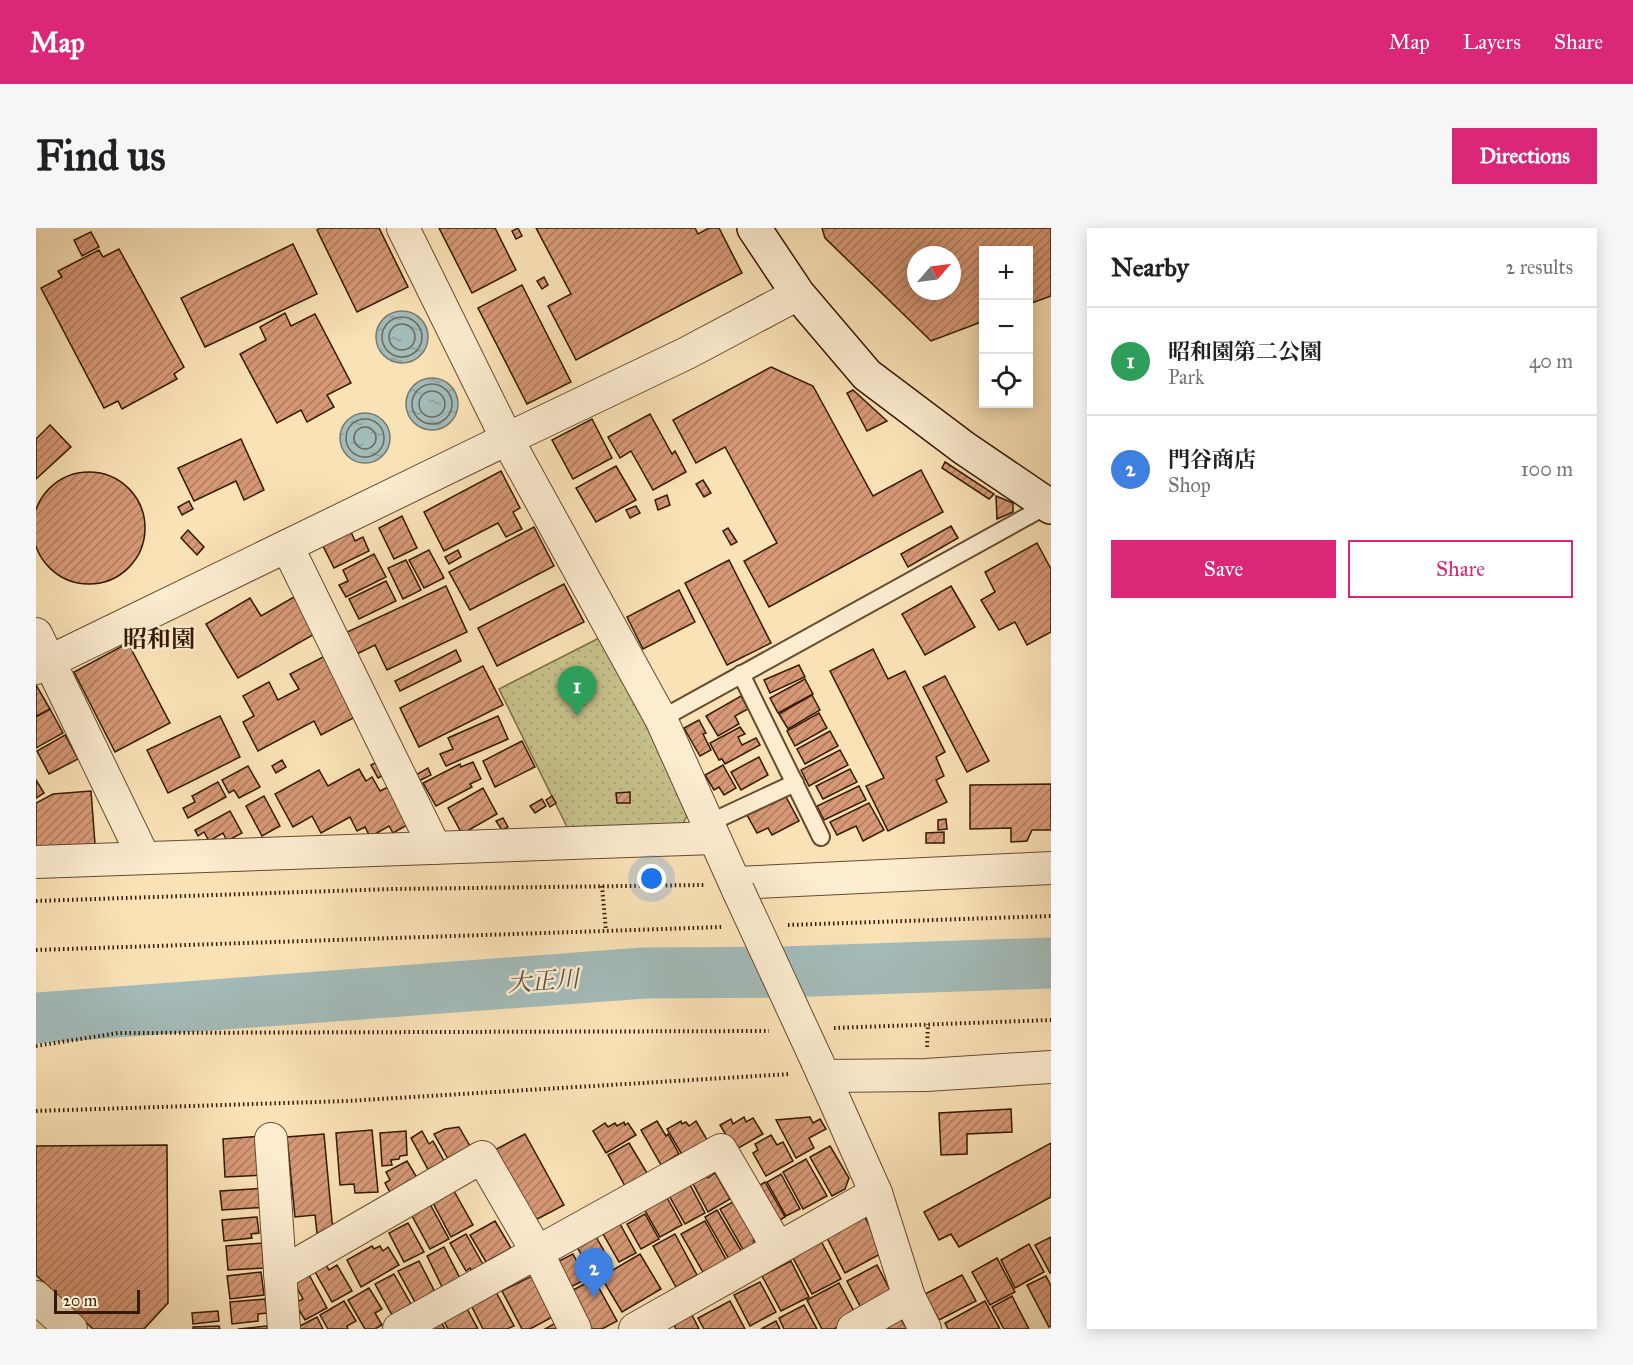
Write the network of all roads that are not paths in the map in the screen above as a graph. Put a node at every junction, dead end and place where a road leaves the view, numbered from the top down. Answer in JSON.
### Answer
{"nodes":[{"id":1,"x":403,"y":228,"type":"edge"},
{"id":2,"x":754,"y":228,"type":"edge"},
{"id":3,"x":798,"y":294,"type":"junction"},
{"id":4,"x":507,"y":439,"type":"junction"},
{"id":5,"x":1050,"y":506,"type":"edge"},
{"id":6,"x":287,"y":546,"type":"junction"},
{"id":7,"x":40,"y":655,"type":"edge"},
{"id":8,"x":741,"y":674,"type":"junction"},
{"id":9,"x":661,"y":719,"type":"junction"},
{"id":10,"x":795,"y":783,"type":"junction"},
{"id":11,"x":711,"y":831,"type":"junction"},
{"id":12,"x":821,"y":837,"type":"dead end"},
{"id":13,"x":435,"y":848,"type":"junction"},
{"id":14,"x":144,"y":858,"type":"junction"},
{"id":15,"x":36,"y":862,"type":"edge"},
{"id":16,"x":1051,"y":868,"type":"edge"},
{"id":17,"x":737,"y":887,"type":"junction"},
{"id":18,"x":1051,"y":1067,"type":"edge"},
{"id":19,"x":821,"y":1069,"type":"junction"},
{"id":20,"x":271,"y":1139,"type":"dead end"},
{"id":21,"x":876,"y":1193,"type":"junction"},
{"id":22,"x":778,"y":1248,"type":"junction"},
{"id":23,"x":537,"y":1252,"type":"junction"},
{"id":24,"x":280,"y":1274,"type":"junction"},
{"id":25,"x":36,"y":1297,"type":"edge"},
{"id":26,"x":909,"y":1297,"type":"junction"},
{"id":27,"x":71,"y":1329,"type":"edge"},
{"id":28,"x":284,"y":1329,"type":"edge"},
{"id":29,"x":399,"y":1329,"type":"edge"},
{"id":30,"x":575,"y":1329,"type":"edge"},
{"id":31,"x":635,"y":1329,"type":"edge"},
{"id":32,"x":853,"y":1329,"type":"edge"},
{"id":33,"x":925,"y":1329,"type":"edge"}],
"edges":[{"from":1,"to":4,"type":"street"},
{"from":2,"to":3,"type":"main road"},
{"from":3,"to":4,"type":"street"},
{"from":3,"to":5,"type":"main road"},
{"from":4,"to":6,"type":"street"},
{"from":4,"to":9,"type":"street"},
{"from":5,"to":8,"type":"lane"},
{"from":6,"to":7,"type":"street"},
{"from":6,"to":13,"type":"street"},
{"from":7,"to":14,"type":"street"},
{"from":8,"to":9,"type":"lane"},
{"from":8,"to":10,"type":"lane"},
{"from":9,"to":11,"type":"street"},
{"from":10,"to":11,"type":"lane"},
{"from":10,"to":12,"type":"lane"},
{"from":11,"to":13,"type":"street"},
{"from":11,"to":17,"type":"street"},
{"from":13,"to":14,"type":"street"},
{"from":14,"to":15,"type":"street"},
{"from":16,"to":17,"type":"street"},
{"from":17,"to":19,"type":"street","bridge":true},
{"from":18,"to":19,"type":"street"},
{"from":19,"to":21,"type":"street"},
{"from":20,"to":24,"type":"street"},
{"from":21,"to":22,"type":"street"},
{"from":21,"to":26,"type":"street"},
{"from":22,"to":23,"type":"street"},
{"from":22,"to":31,"type":"street"},
{"from":23,"to":24,"type":"street"},
{"from":23,"to":29,"type":"street"},
{"from":23,"to":30,"type":"street"},
{"from":24,"to":28,"type":"street"},
{"from":25,"to":27,"type":"street"},
{"from":26,"to":32,"type":"street"},
{"from":26,"to":33,"type":"street"}]}
